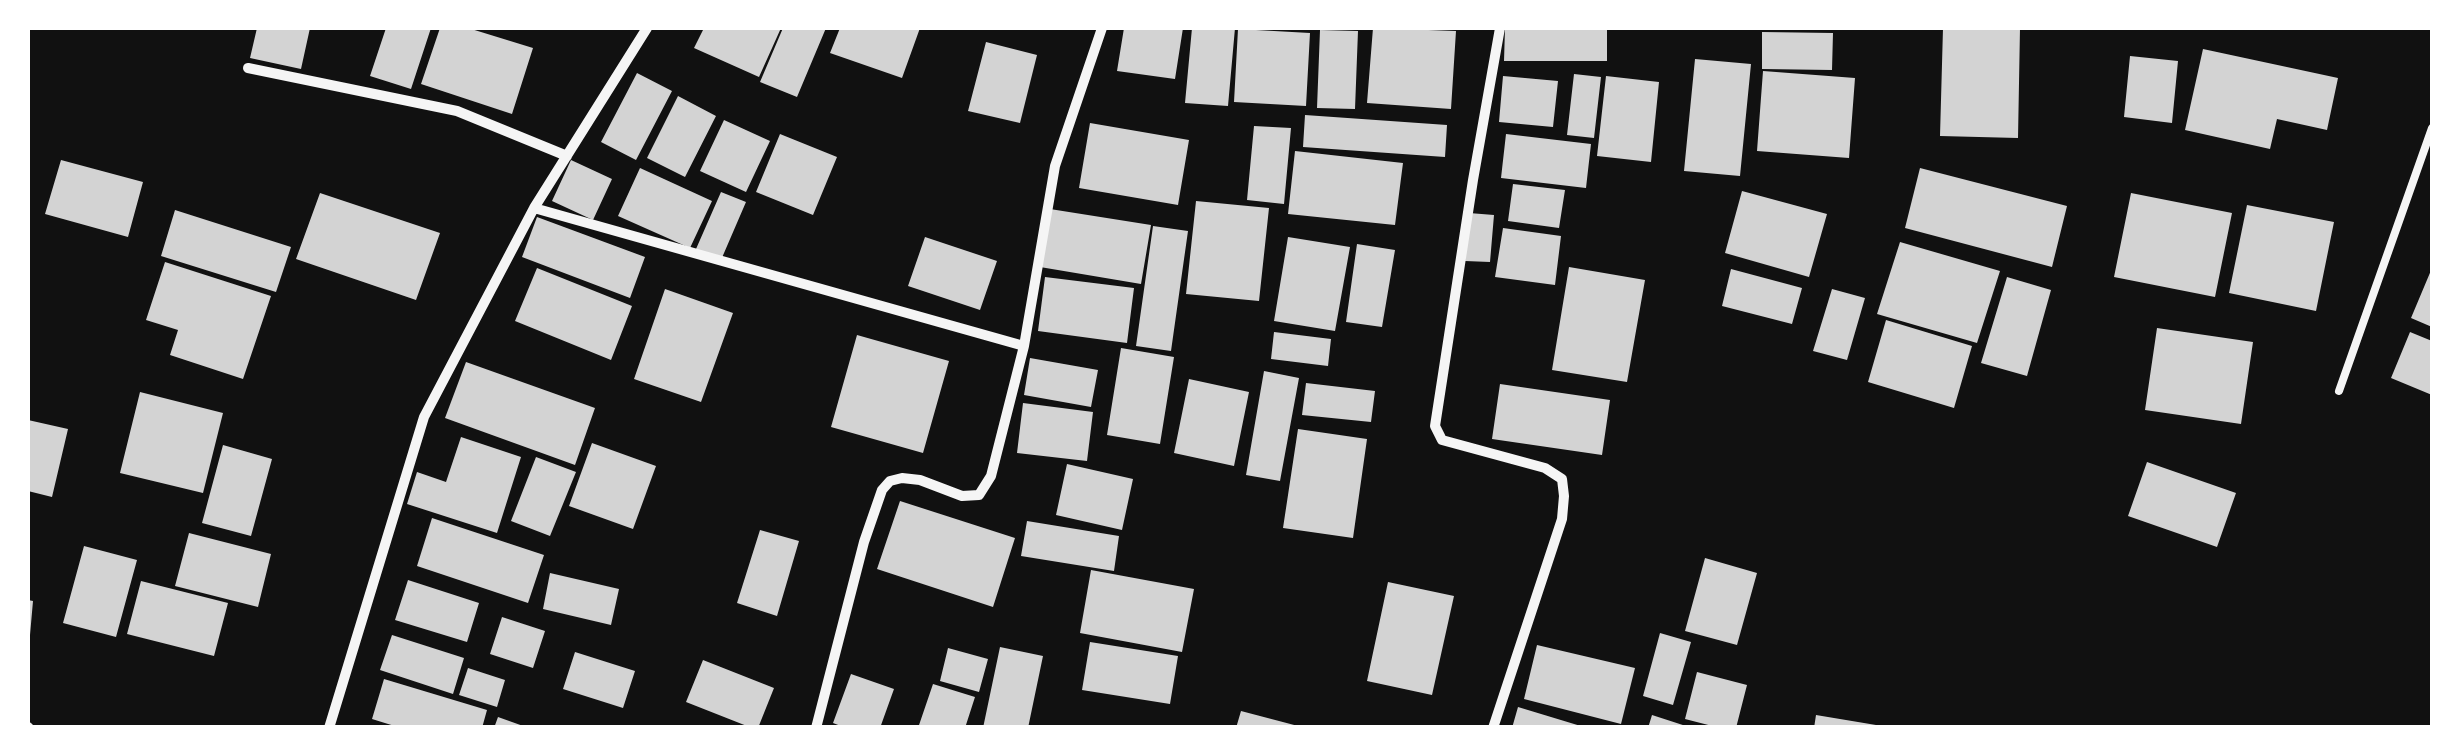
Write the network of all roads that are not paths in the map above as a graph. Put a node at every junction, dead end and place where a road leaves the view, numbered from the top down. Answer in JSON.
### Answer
{"nodes":[{"id":1,"x":647,"y":28,"type":"edge"},
{"id":2,"x":1102,"y":28,"type":"edge"},
{"id":3,"x":1500,"y":28,"type":"edge"},
{"id":4,"x":248,"y":68,"type":"dead end"},
{"id":5,"x":2432,"y":128,"type":"edge"},
{"id":6,"x":567,"y":156,"type":"junction"},
{"id":7,"x":534,"y":208,"type":"junction"},
{"id":8,"x":1024,"y":346,"type":"junction"},
{"id":9,"x":2340,"y":391,"type":"dead end"},
{"id":10,"x":329,"y":728,"type":"edge"},
{"id":11,"x":816,"y":728,"type":"edge"},
{"id":12,"x":1493,"y":728,"type":"edge"}],
"edges":[{"from":1,"to":6,"type":"street"},
{"from":2,"to":8,"type":"street"},
{"from":3,"to":12,"type":"street"},
{"from":4,"to":6,"type":"street"},
{"from":5,"to":9,"type":"lane"},
{"from":6,"to":7,"type":"street"},
{"from":7,"to":8,"type":"street"},
{"from":7,"to":10,"type":"street"},
{"from":8,"to":11,"type":"street"}]}
